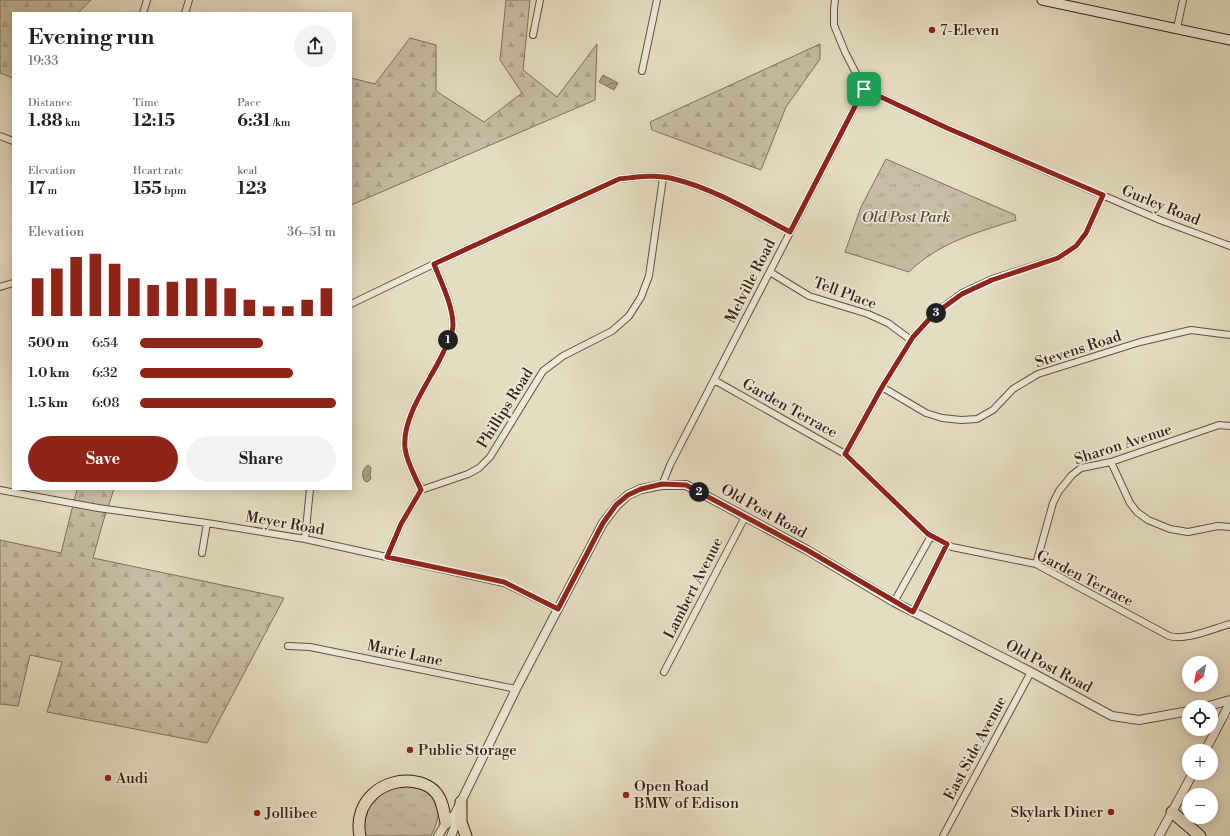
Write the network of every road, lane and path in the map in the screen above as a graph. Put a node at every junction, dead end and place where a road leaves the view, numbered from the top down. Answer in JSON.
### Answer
{"nodes":[{"id":1,"x":146,"y":0,"type":"edge"},
{"id":2,"x":189,"y":0,"type":"edge"},
{"id":3,"x":540,"y":0,"type":"edge"},
{"id":4,"x":657,"y":0,"type":"edge"},
{"id":5,"x":835,"y":0,"type":"edge"},
{"id":6,"x":1042,"y":0,"type":"edge"},
{"id":7,"x":1183,"y":0,"type":"edge"},
{"id":8,"x":143,"y":12,"type":"edge"},
{"id":9,"x":185,"y":12,"type":"edge"},
{"id":10,"x":1177,"y":28,"type":"junction"},
{"id":11,"x":533,"y":35,"type":"dead end"},
{"id":12,"x":1230,"y":40,"type":"edge"},
{"id":13,"x":642,"y":71,"type":"dead end"},
{"id":14,"x":864,"y":89,"type":"junction"},
{"id":15,"x":0,"y":136,"type":"edge"},
{"id":16,"x":12,"y":141,"type":"edge"},
{"id":17,"x":663,"y":178,"type":"junction"},
{"id":18,"x":1103,"y":195,"type":"junction"},
{"id":19,"x":790,"y":232,"type":"junction"},
{"id":20,"x":1230,"y":246,"type":"edge"},
{"id":21,"x":434,"y":264,"type":"junction"},
{"id":22,"x":770,"y":272,"type":"junction"},
{"id":23,"x":12,"y":283,"type":"edge"},
{"id":24,"x":0,"y":287,"type":"edge"},
{"id":25,"x":352,"y":304,"type":"edge"},
{"id":26,"x":1230,"y":335,"type":"edge"},
{"id":27,"x":911,"y":340,"type":"junction"},
{"id":28,"x":714,"y":380,"type":"junction"},
{"id":29,"x":882,"y":387,"type":"junction"},
{"id":30,"x":1230,"y":426,"type":"edge"},
{"id":31,"x":845,"y":454,"type":"junction"},
{"id":32,"x":1111,"y":462,"type":"junction"},
{"id":33,"x":662,"y":484,"type":"junction"},
{"id":34,"x":0,"y":490,"type":"edge"},
{"id":35,"x":310,"y":490,"type":"edge"},
{"id":36,"x":421,"y":490,"type":"junction"},
{"id":37,"x":745,"y":516,"type":"junction"},
{"id":38,"x":207,"y":523,"type":"junction"},
{"id":39,"x":1230,"y":527,"type":"edge"},
{"id":40,"x":931,"y":536,"type":"junction"},
{"id":41,"x":305,"y":539,"type":"junction"},
{"id":42,"x":947,"y":544,"type":"junction"},
{"id":43,"x":202,"y":553,"type":"dead end"},
{"id":44,"x":387,"y":557,"type":"junction"},
{"id":45,"x":1036,"y":564,"type":"junction"},
{"id":46,"x":894,"y":602,"type":"junction"},
{"id":47,"x":558,"y":609,"type":"junction"},
{"id":48,"x":913,"y":612,"type":"junction"},
{"id":49,"x":1230,"y":624,"type":"edge"},
{"id":50,"x":288,"y":646,"type":"dead end"},
{"id":51,"x":664,"y":672,"type":"dead end"},
{"id":52,"x":1031,"y":672,"type":"junction"},
{"id":53,"x":516,"y":689,"type":"junction"},
{"id":54,"x":1230,"y":700,"type":"edge"},
{"id":55,"x":1218,"y":703,"type":"edge"},
{"id":56,"x":1230,"y":704,"type":"edge"},
{"id":57,"x":1182,"y":712,"type":"edge"},
{"id":58,"x":1209,"y":744,"type":"edge"},
{"id":59,"x":1189,"y":780,"type":"edge"},
{"id":60,"x":461,"y":802,"type":"junction"},
{"id":61,"x":1172,"y":812,"type":"junction"},
{"id":62,"x":455,"y":814,"type":"junction"},
{"id":63,"x":446,"y":823,"type":"junction"},
{"id":64,"x":360,"y":836,"type":"edge"},
{"id":65,"x":438,"y":836,"type":"edge"},
{"id":66,"x":451,"y":836,"type":"edge"},
{"id":67,"x":466,"y":836,"type":"edge"},
{"id":68,"x":943,"y":836,"type":"edge"},
{"id":69,"x":1159,"y":836,"type":"edge"},
{"id":70,"x":1200,"y":836,"type":"edge"}],
"edges":[{"from":1,"to":8,"type":"street"},
{"from":2,"to":9,"type":"street"},
{"from":3,"to":11,"type":"street"},
{"from":4,"to":13,"type":"street"},
{"from":5,"to":14,"type":"street"},
{"from":6,"to":10,"type":"main road"},
{"from":7,"to":10,"type":"street"},
{"from":10,"to":12,"type":"main road"},
{"from":14,"to":18,"type":"street","name":"Gurley Road"},
{"from":14,"to":19,"type":"street","name":"Melville Road"},
{"from":15,"to":16,"type":"street"},
{"from":17,"to":19,"type":"street"},
{"from":17,"to":21,"type":"street"},
{"from":17,"to":36,"type":"street","name":"Phillips Road"},
{"from":18,"to":20,"type":"street","name":"Gurley Road"},
{"from":18,"to":27,"type":"street"},
{"from":19,"to":22,"type":"street","name":"Melville Road"},
{"from":21,"to":25,"type":"street"},
{"from":21,"to":36,"type":"street"},
{"from":22,"to":27,"type":"street","name":"Tell Place"},
{"from":22,"to":28,"type":"street","name":"Melville Road"},
{"from":23,"to":24,"type":"street"},
{"from":26,"to":29,"type":"street","name":"Stevens Road"},
{"from":27,"to":29,"type":"street"},
{"from":28,"to":31,"type":"street","name":"Garden Terrace"},
{"from":28,"to":33,"type":"street","name":"Melville Road"},
{"from":29,"to":31,"type":"street"},
{"from":30,"to":32,"type":"street","name":"Sharon Avenue"},
{"from":31,"to":40,"type":"street","name":"Garden Terrace"},
{"from":32,"to":39,"type":"street"},
{"from":32,"to":45,"type":"street","name":"Sharon Avenue"},
{"from":33,"to":37,"type":"street","name":"Old Post Road"},
{"from":33,"to":47,"type":"street","name":"Old Post Road"},
{"from":34,"to":38,"type":"street","name":"Meyer Road"},
{"from":35,"to":41,"type":"street"},
{"from":36,"to":44,"type":"street"},
{"from":37,"to":46,"type":"street","name":"Old Post Road"},
{"from":37,"to":51,"type":"street","name":"Lambert Avenue"},
{"from":38,"to":41,"type":"street","name":"Meyer Road"},
{"from":38,"to":43,"type":"street"},
{"from":40,"to":42,"type":"street","name":"Garden Terrace"},
{"from":40,"to":46,"type":"street"},
{"from":41,"to":44,"type":"street","name":"Meyer Road"},
{"from":42,"to":45,"type":"street","name":"Garden Terrace"},
{"from":42,"to":48,"type":"street"},
{"from":44,"to":47,"type":"street","name":"Meyer Road"},
{"from":45,"to":49,"type":"street","name":"Garden Terrace"},
{"from":46,"to":48,"type":"street","name":"Old Post Road"},
{"from":47,"to":53,"type":"street","name":"Old Post Road"},
{"from":48,"to":52,"type":"street","name":"Old Post Road"},
{"from":50,"to":53,"type":"street","name":"Marie Lane"},
{"from":52,"to":57,"type":"street","name":"Old Post Road"},
{"from":52,"to":68,"type":"street","name":"East Side Avenue"},
{"from":53,"to":60,"type":"street","name":"Old Post Road"},
{"from":54,"to":55,"type":"street"},
{"from":56,"to":58,"type":"street"},
{"from":59,"to":61,"type":"street"},
{"from":60,"to":62,"type":"street","name":"Old Post Road"},
{"from":60,"to":67,"type":"highway"},
{"from":61,"to":69,"type":"street"},
{"from":61,"to":70,"type":"highway"},
{"from":62,"to":63,"type":"street","name":"Old Post Road"},
{"from":62,"to":66,"type":"street","name":"Old Post Road"},
{"from":63,"to":64,"type":"highway"},
{"from":63,"to":65,"type":"street","name":"Old Post Road"}]}
